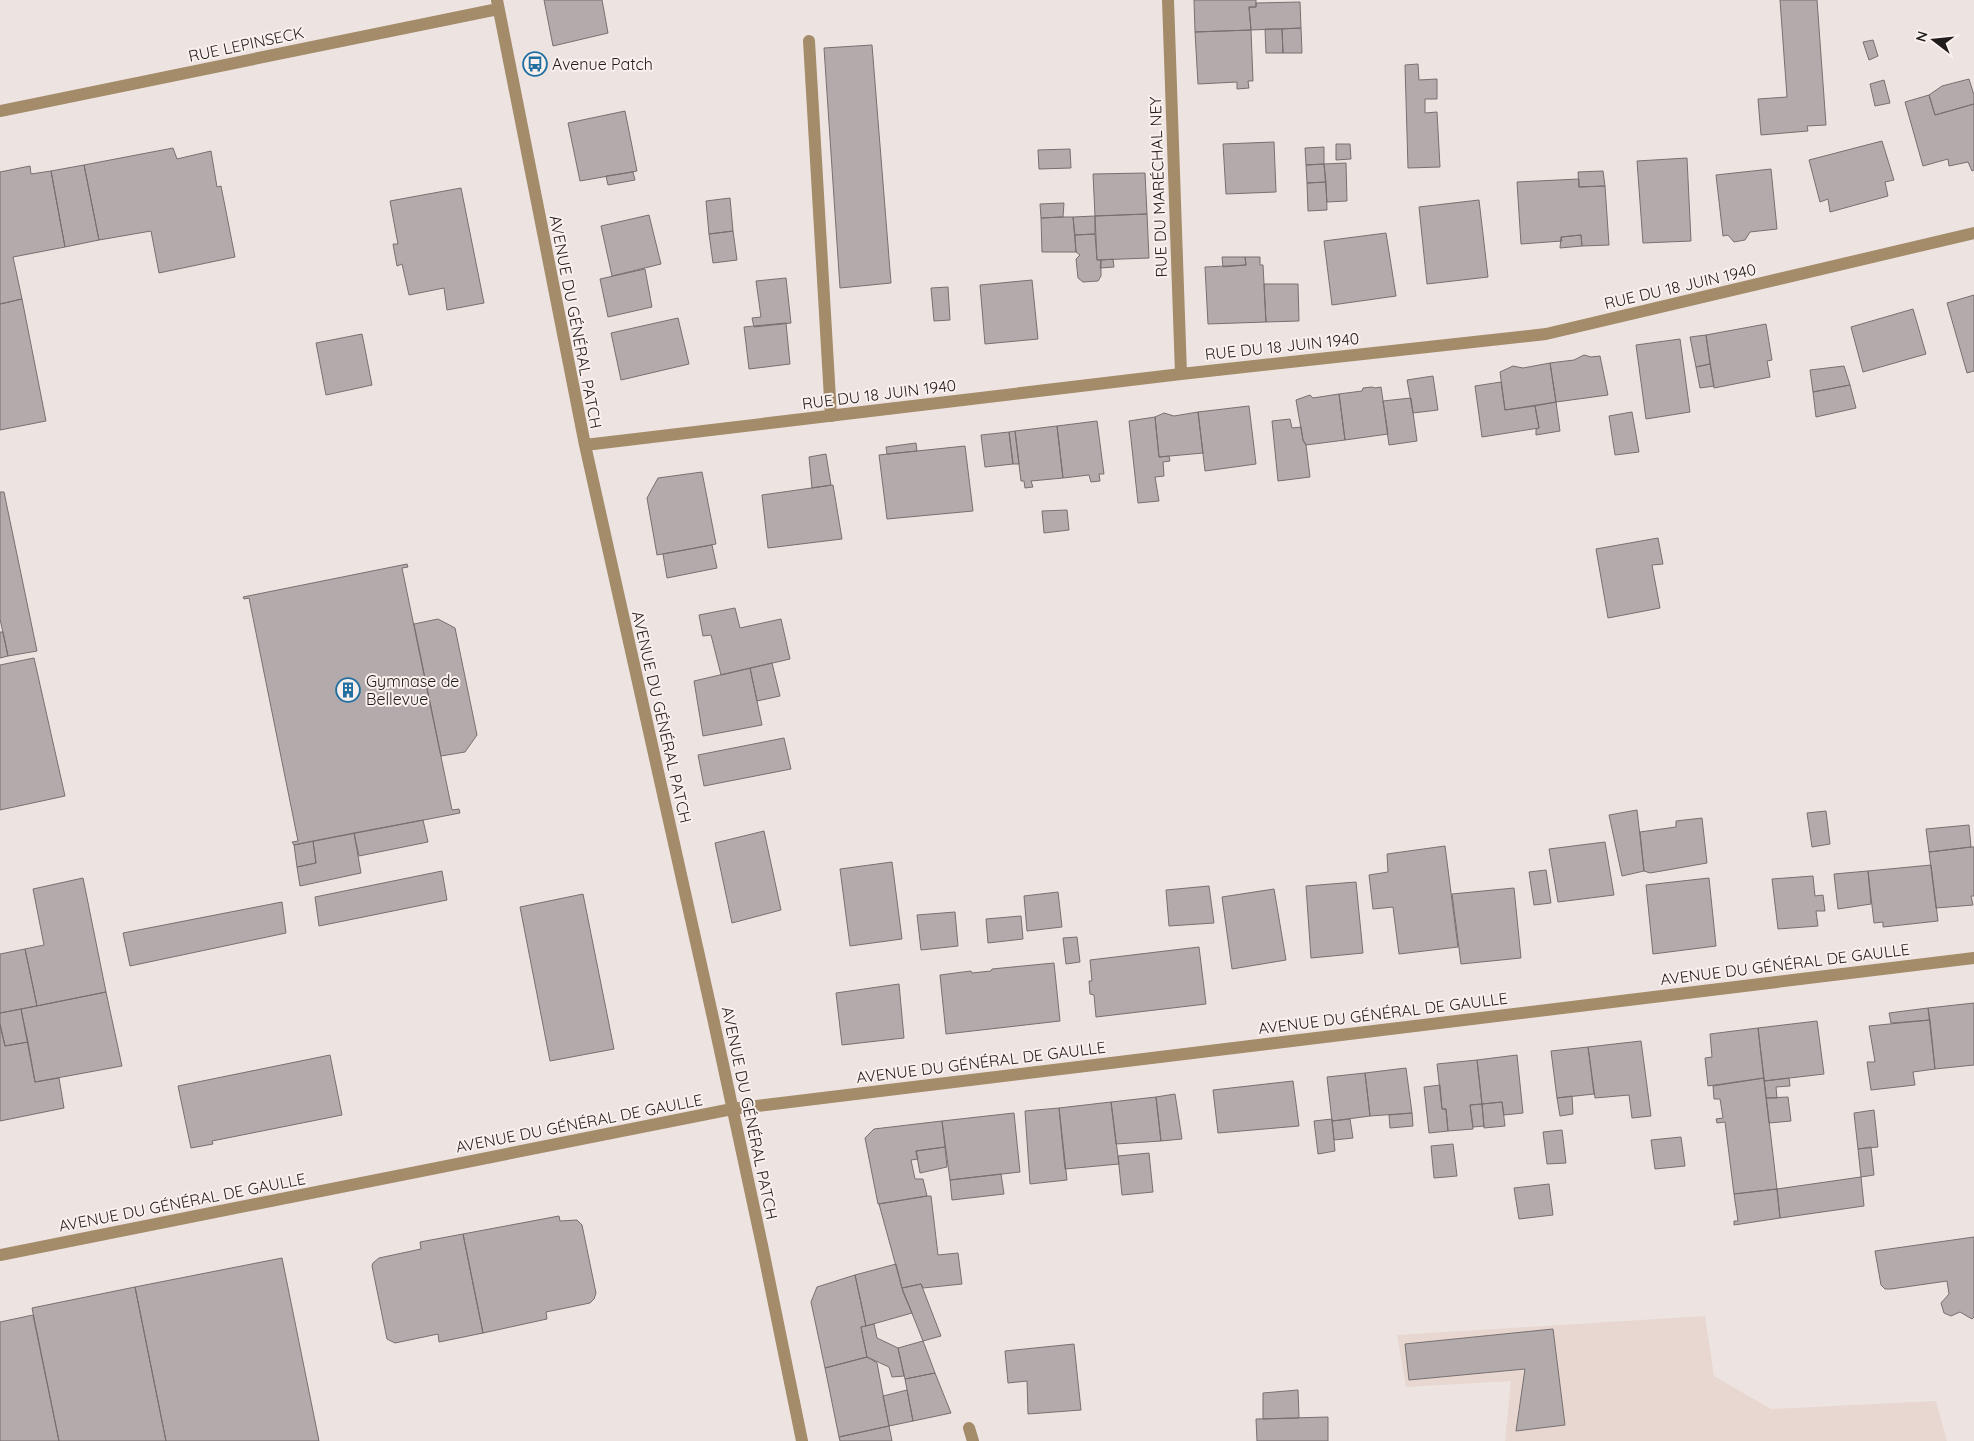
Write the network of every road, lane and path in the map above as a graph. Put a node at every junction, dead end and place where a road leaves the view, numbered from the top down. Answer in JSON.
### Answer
{"nodes":[{"id":1,"x":1168,"y":0,"type":"edge"},
{"id":2,"x":498,"y":4,"type":"edge"},
{"id":3,"x":808,"y":42,"type":"dead end"},
{"id":4,"x":0,"y":111,"type":"edge"},
{"id":5,"x":1974,"y":233,"type":"edge"},
{"id":6,"x":1181,"y":374,"type":"junction"},
{"id":7,"x":832,"y":416,"type":"junction"},
{"id":8,"x":585,"y":446,"type":"junction"},
{"id":9,"x":1974,"y":958,"type":"edge"},
{"id":10,"x":732,"y":1109,"type":"junction"},
{"id":11,"x":0,"y":1255,"type":"edge"},
{"id":12,"x":969,"y":1428,"type":"dead end"},
{"id":13,"x":802,"y":1441,"type":"edge"},
{"id":14,"x":973,"y":1441,"type":"edge"}],
"edges":[{"from":1,"to":6,"type":"street","name":"RUE DU MARÉCHAL NEY"},
{"from":2,"to":4,"type":"street","name":"RUE LEPINSECK"},
{"from":2,"to":8,"type":"street","name":"AVENUE DU GÉNÉRAL PATCH"},
{"from":3,"to":7,"type":"street"},
{"from":5,"to":6,"type":"street","name":"RUE DU 18 JUIN 1940"},
{"from":6,"to":7,"type":"street","name":"RUE DU 18 JUIN 1940"},
{"from":7,"to":8,"type":"street","name":"RUE DU 18 JUIN 1940"},
{"from":8,"to":10,"type":"street","name":"AVENUE DU GÉNÉRAL PATCH"},
{"from":9,"to":10,"type":"street","name":"AVENUE DU GÉNÉRAL DE GAULLE"},
{"from":10,"to":11,"type":"street","name":"AVENUE DU GÉNÉRAL DE GAULLE"},
{"from":10,"to":13,"type":"street","name":"AVENUE DU GÉNÉRAL PATCH"},
{"from":12,"to":14,"type":"street"}]}
